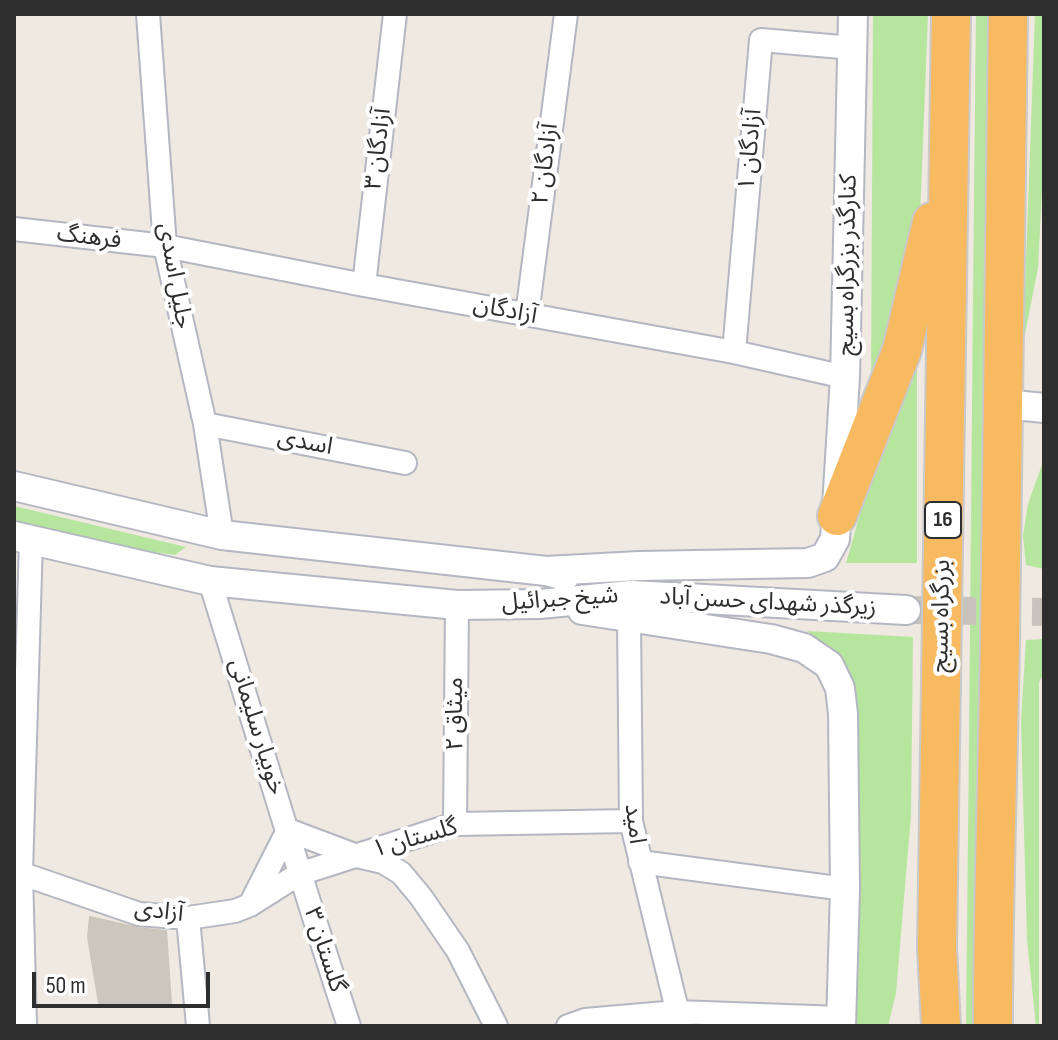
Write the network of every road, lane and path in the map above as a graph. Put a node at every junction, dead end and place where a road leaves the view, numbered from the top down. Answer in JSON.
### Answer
{"nodes":[{"id":1,"x":148,"y":14,"type":"edge"},
{"id":2,"x":395,"y":14,"type":"edge"},
{"id":3,"x":566,"y":14,"type":"edge"},
{"id":4,"x":853,"y":14,"type":"edge"},
{"id":5,"x":951,"y":14,"type":"edge"},
{"id":6,"x":1008,"y":14,"type":"edge"},
{"id":7,"x":853,"y":48,"type":"junction"},
{"id":8,"x":949,"y":149,"type":"junction"},
{"id":9,"x":14,"y":229,"type":"edge"},
{"id":10,"x":165,"y":246,"type":"junction"},
{"id":11,"x":364,"y":285,"type":"junction"},
{"id":12,"x":527,"y":315,"type":"junction"},
{"id":13,"x":734,"y":352,"type":"junction"},
{"id":14,"x":845,"y":377,"type":"junction"},
{"id":15,"x":1004,"y":404,"type":"junction"},
{"id":16,"x":1044,"y":408,"type":"edge"},
{"id":17,"x":205,"y":424,"type":"junction"},
{"id":18,"x":405,"y":463,"type":"dead end"},
{"id":19,"x":14,"y":486,"type":"edge"},
{"id":20,"x":837,"y":516,"type":"junction"},
{"id":21,"x":222,"y":535,"type":"junction"},
{"id":22,"x":23,"y":538,"type":"edge"},
{"id":23,"x":546,"y":571,"type":"junction"},
{"id":24,"x":210,"y":581,"type":"junction"},
{"id":25,"x":457,"y":605,"type":"junction"},
{"id":26,"x":630,"y":606,"type":"junction"},
{"id":27,"x":906,"y":610,"type":"tunnel mouth"},
{"id":28,"x":631,"y":821,"type":"junction"},
{"id":29,"x":455,"y":824,"type":"junction"},
{"id":30,"x":288,"y":830,"type":"junction"},
{"id":31,"x":357,"y":856,"type":"junction"},
{"id":32,"x":640,"y":862,"type":"junction"},
{"id":33,"x":17,"y":872,"type":"edge"},
{"id":34,"x":299,"y":874,"type":"junction"},
{"id":35,"x":993,"y":888,"type":"junction"},
{"id":36,"x":845,"y":889,"type":"junction"},
{"id":37,"x":250,"y":905,"type":"junction"},
{"id":38,"x":188,"y":918,"type":"junction"},
{"id":39,"x":937,"y":947,"type":"junction"},
{"id":40,"x":679,"y":1019,"type":"edge"},
{"id":41,"x":841,"y":1022,"type":"edge"},
{"id":42,"x":25,"y":1026,"type":"edge"},
{"id":43,"x":198,"y":1026,"type":"edge"},
{"id":44,"x":349,"y":1026,"type":"edge"},
{"id":45,"x":496,"y":1026,"type":"edge"},
{"id":46,"x":568,"y":1026,"type":"edge"},
{"id":47,"x":917,"y":1026,"type":"edge"},
{"id":48,"x":941,"y":1026,"type":"edge"},
{"id":49,"x":993,"y":1026,"type":"edge"},
{"id":50,"x":1021,"y":1026,"type":"edge"}],
"edges":[{"from":1,"to":10,"type":"street","name":"جلیل اسدی"},
{"from":2,"to":11,"type":"street","name":"آزادگان ۳"},
{"from":3,"to":12,"type":"street","name":"آزادگان ۲"},
{"from":4,"to":7,"type":"street","name":"کنارگذر بزرگراه بسیج"},
{"from":5,"to":8,"type":"highway","name":"بزرگراه بسیج","number":"16"},
{"from":6,"to":15,"type":"highway"},
{"from":7,"to":13,"type":"street","name":"آزادگان ۱"},
{"from":7,"to":14,"type":"street","name":"کنارگذر بزرگراه بسیج"},
{"from":8,"to":20,"type":"highway"},
{"from":8,"to":39,"type":"highway","name":"بزرگراه بسیج","number":"16"},
{"from":9,"to":10,"type":"street","name":"فرهنگ"},
{"from":10,"to":11,"type":"street","name":"آزادگان"},
{"from":10,"to":17,"type":"street","name":"جلیل اسدی"},
{"from":11,"to":12,"type":"street","name":"آزادگان"},
{"from":12,"to":13,"type":"street","name":"آزادگان"},
{"from":13,"to":14,"type":"street","name":"آزادگان"},
{"from":14,"to":20,"type":"street","name":"کنارگذر بزرگراه بسیج"},
{"from":15,"to":16,"type":"street"},
{"from":15,"to":35,"type":"highway"},
{"from":17,"to":18,"type":"street","name":"اسدی"},
{"from":17,"to":21,"type":"street","name":"جلیل اسدی"},
{"from":19,"to":21,"type":"street","name":"شیخ جبرائیل"},
{"from":20,"to":23,"type":"street","name":"کنارگذر بزرگراه بسیج"},
{"from":21,"to":23,"type":"street","name":"شیخ جبرائیل"},
{"from":22,"to":24,"type":"street","name":"شیخ جبرائیل"},
{"from":22,"to":33,"type":"street"},
{"from":23,"to":26,"type":"street","name":"شیخ جبرائیل"},
{"from":24,"to":25,"type":"street","name":"شیخ جبرائیل"},
{"from":24,"to":30,"type":"street","name":"خوبیار سلیمانی"},
{"from":25,"to":26,"type":"street","name":"شیخ جبرائیل"},
{"from":25,"to":29,"type":"street","name":"میثاق ۲"},
{"from":26,"to":27,"type":"street","name":"زیرگذر شهدای حسن آباد"},
{"from":26,"to":28,"type":"street","name":"امید"},
{"from":26,"to":36,"type":"street"},
{"from":28,"to":29,"type":"street","name":"گلستان ۱"},
{"from":28,"to":32,"type":"street","name":"امید"},
{"from":29,"to":31,"type":"street","name":"گلستان ۱"},
{"from":30,"to":31,"type":"street"},
{"from":30,"to":34,"type":"street","name":"خوبیار سلیمانی"},
{"from":30,"to":37,"type":"street"},
{"from":31,"to":34,"type":"street","name":"گلستان ۱"},
{"from":31,"to":45,"type":"street"},
{"from":32,"to":36,"type":"street"},
{"from":32,"to":40,"type":"street","name":"امید"},
{"from":33,"to":38,"type":"street","name":"آزادی"},
{"from":33,"to":42,"type":"street"},
{"from":34,"to":37,"type":"street","name":"آزادی"},
{"from":34,"to":44,"type":"street","name":"گلستان ۳"},
{"from":35,"to":49,"type":"highway"},
{"from":35,"to":50,"type":"highway"},
{"from":36,"to":41,"type":"street"},
{"from":37,"to":38,"type":"street","name":"آزادی"},
{"from":38,"to":43,"type":"street"},
{"from":39,"to":47,"type":"highway"},
{"from":39,"to":48,"type":"highway","name":"بزرگراه بسیج","number":"16"},
{"from":40,"to":41,"type":"street"},
{"from":40,"to":46,"type":"street"}]}
